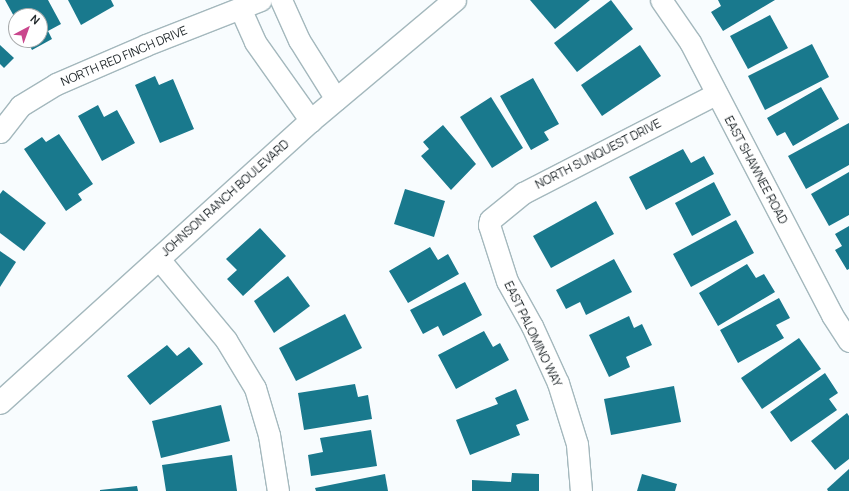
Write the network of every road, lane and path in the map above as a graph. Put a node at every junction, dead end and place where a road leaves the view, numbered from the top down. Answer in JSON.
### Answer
{"nodes":[{"id":1,"x":261,"y":0,"type":"edge"},
{"id":2,"x":281,"y":0,"type":"edge"},
{"id":3,"x":455,"y":0,"type":"edge"},
{"id":4,"x":661,"y":0,"type":"edge"},
{"id":5,"x":240,"y":8,"type":"junction"},
{"id":6,"x":716,"y":94,"type":"junction"},
{"id":7,"x":336,"y":99,"type":"junction"},
{"id":8,"x":311,"y":121,"type":"junction"},
{"id":9,"x":0,"y":132,"type":"edge"},
{"id":10,"x":489,"y":225,"type":"joint"},
{"id":11,"x":158,"y":258,"type":"junction"},
{"id":12,"x":849,"y":341,"type":"edge"},
{"id":13,"x":0,"y":403,"type":"edge"},
{"id":14,"x":278,"y":491,"type":"edge"},
{"id":15,"x":581,"y":491,"type":"edge"}],
"edges":[{"from":1,"to":5,"type":"street","name":"NORTH RED FINCH DRIVE"},
{"from":2,"to":7,"type":"street"},
{"from":3,"to":7,"type":"street","name":"JOHNSON RANCH BOULEVARD"},
{"from":4,"to":6,"type":"street","name":"EAST SHAWNEE ROAD"},
{"from":5,"to":8,"type":"street"},
{"from":5,"to":9,"type":"street","name":"NORTH RED FINCH DRIVE"},
{"from":6,"to":10,"type":"street","name":"NORTH SUNQUEST DRIVE"},
{"from":6,"to":12,"type":"street","name":"EAST SHAWNEE ROAD"},
{"from":7,"to":8,"type":"street","name":"JOHNSON RANCH BOULEVARD"},
{"from":8,"to":11,"type":"street","name":"JOHNSON RANCH BOULEVARD"},
{"from":10,"to":15,"type":"street","name":"EAST PALOMINO WAY"},
{"from":11,"to":13,"type":"street","name":"JOHNSON RANCH BOULEVARD"},
{"from":11,"to":14,"type":"street"}]}
